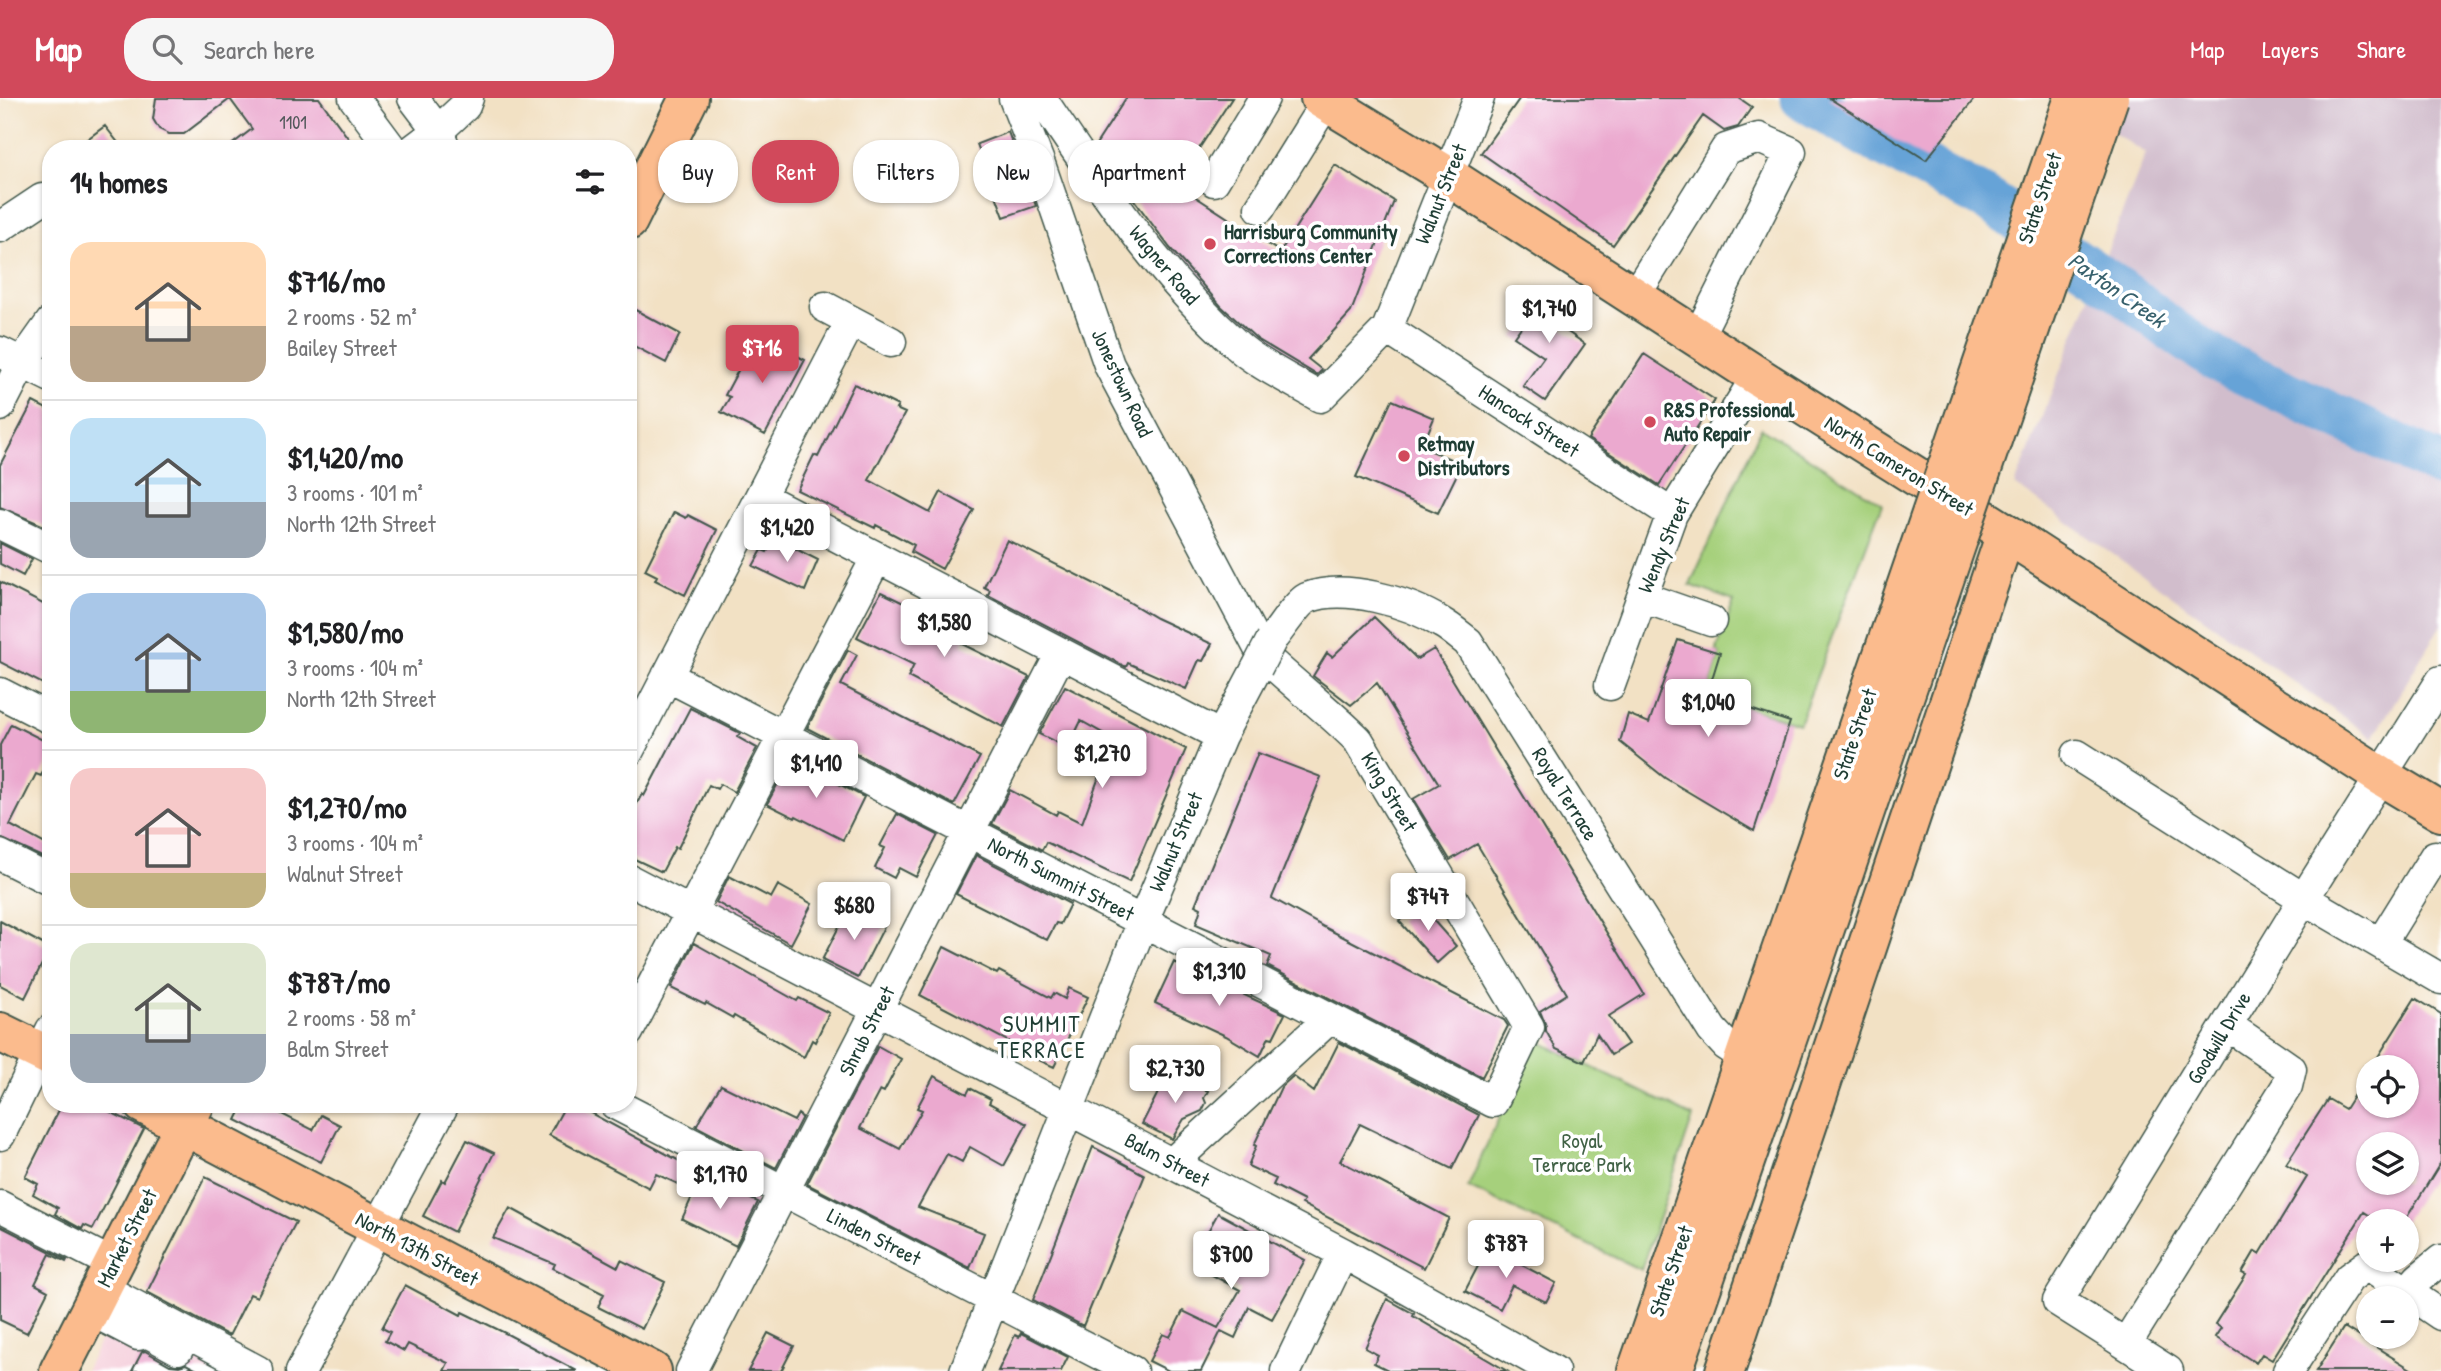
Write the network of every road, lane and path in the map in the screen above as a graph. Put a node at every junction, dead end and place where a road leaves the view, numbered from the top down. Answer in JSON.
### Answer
{"nodes":[{"id":1,"x":354,"y":98,"type":"edge"},
{"id":2,"x":414,"y":98,"type":"edge"},
{"id":3,"x":468,"y":98,"type":"edge"},
{"id":4,"x":689,"y":98,"type":"edge"},
{"id":5,"x":1014,"y":98,"type":"edge"},
{"id":6,"x":1041,"y":98,"type":"edge"},
{"id":7,"x":1264,"y":98,"type":"edge"},
{"id":8,"x":1479,"y":98,"type":"edge"},
{"id":9,"x":2074,"y":98,"type":"edge"},
{"id":10,"x":2109,"y":98,"type":"edge"},
{"id":11,"x":1323,"y":100,"type":"edge"},
{"id":12,"x":385,"y":140,"type":"edge"},
{"id":13,"x":442,"y":140,"type":"edge"},
{"id":14,"x":1448,"y":176,"type":"junction"},
{"id":15,"x":1213,"y":181,"type":"dead end"},
{"id":16,"x":42,"y":199,"type":"dead end"},
{"id":17,"x":637,"y":203,"type":"edge"},
{"id":18,"x":1260,"y":208,"type":"dead end"},
{"id":19,"x":0,"y":227,"type":"edge"},
{"id":20,"x":1633,"y":297,"type":"junction"},
{"id":21,"x":1387,"y":329,"type":"junction"},
{"id":22,"x":42,"y":330,"type":"edge"},
{"id":23,"x":1698,"y":338,"type":"junction"},
{"id":24,"x":891,"y":342,"type":"dead end"},
{"id":25,"x":11,"y":357,"type":"edge"},
{"id":26,"x":42,"y":372,"type":"edge"},
{"id":27,"x":1757,"y":376,"type":"junction"},
{"id":28,"x":0,"y":406,"type":"edge"},
{"id":29,"x":761,"y":497,"type":"junction"},
{"id":30,"x":1672,"y":514,"type":"junction"},
{"id":31,"x":0,"y":524,"type":"edge"},
{"id":32,"x":2006,"y":533,"type":"junction"},
{"id":33,"x":42,"y":545,"type":"edge"},
{"id":34,"x":877,"y":557,"type":"junction"},
{"id":35,"x":1642,"y":597,"type":"junction"},
{"id":36,"x":1304,"y":599,"type":"joint"},
{"id":37,"x":1711,"y":621,"type":"dead end"},
{"id":38,"x":1061,"y":653,"type":"junction"},
{"id":39,"x":1264,"y":654,"type":"junction"},
{"id":40,"x":667,"y":676,"type":"junction"},
{"id":41,"x":2441,"y":681,"type":"edge"},
{"id":42,"x":1609,"y":685,"type":"dead end"},
{"id":43,"x":0,"y":693,"type":"edge"},
{"id":44,"x":42,"y":714,"type":"edge"},
{"id":45,"x":637,"y":734,"type":"edge"},
{"id":46,"x":784,"y":736,"type":"junction"},
{"id":47,"x":1221,"y":736,"type":"junction"},
{"id":48,"x":2077,"y":755,"type":"dead end"},
{"id":49,"x":2381,"y":776,"type":"junction"},
{"id":50,"x":2441,"y":812,"type":"edge"},
{"id":51,"x":969,"y":832,"type":"junction"},
{"id":52,"x":0,"y":855,"type":"edge"},
{"id":53,"x":2435,"y":856,"type":"dead end"},
{"id":54,"x":42,"y":876,"type":"edge"},
{"id":55,"x":637,"y":884,"type":"edge"},
{"id":56,"x":2304,"y":899,"type":"junction"},
{"id":57,"x":691,"y":912,"type":"junction"},
{"id":58,"x":1143,"y":921,"type":"junction"},
{"id":59,"x":2381,"y":943,"type":"junction"},
{"id":60,"x":2441,"y":979,"type":"edge"},
{"id":61,"x":878,"y":1009,"type":"junction"},
{"id":62,"x":637,"y":1015,"type":"edge"},
{"id":63,"x":1330,"y":1018,"type":"junction"},
{"id":64,"x":1776,"y":1020,"type":"junction"},
{"id":65,"x":2227,"y":1025,"type":"junction"},
{"id":66,"x":0,"y":1032,"type":"edge"},
{"id":67,"x":42,"y":1045,"type":"edge"},
{"id":68,"x":42,"y":1055,"type":"edge"},
{"id":69,"x":1759,"y":1067,"type":"junction"},
{"id":70,"x":1493,"y":1102,"type":"joint"},
{"id":71,"x":1068,"y":1108,"type":"junction"},
{"id":72,"x":439,"y":1113,"type":"edge"},
{"id":73,"x":632,"y":1113,"type":"edge"},
{"id":74,"x":189,"y":1115,"type":"edge"},
{"id":75,"x":0,"y":1135,"type":"edge"},
{"id":76,"x":1172,"y":1163,"type":"junction"},
{"id":77,"x":783,"y":1191,"type":"junction"},
{"id":78,"x":0,"y":1206,"type":"edge"},
{"id":79,"x":379,"y":1230,"type":"junction"},
{"id":80,"x":1343,"y":1253,"type":"junction"},
{"id":81,"x":2441,"y":1260,"type":"edge"},
{"id":82,"x":2398,"y":1286,"type":"edge"},
{"id":83,"x":2412,"y":1286,"type":"edge"},
{"id":84,"x":101,"y":1288,"type":"junction"},
{"id":85,"x":993,"y":1298,"type":"junction"},
{"id":86,"x":2419,"y":1300,"type":"edge"},
{"id":87,"x":2441,"y":1315,"type":"edge"},
{"id":88,"x":2126,"y":1344,"type":"junction"},
{"id":89,"x":67,"y":1368,"type":"edge"},
{"id":90,"x":309,"y":1368,"type":"edge"},
{"id":91,"x":222,"y":1371,"type":"edge"},
{"id":92,"x":258,"y":1371,"type":"edge"},
{"id":93,"x":652,"y":1371,"type":"edge"},
{"id":94,"x":691,"y":1371,"type":"edge"},
{"id":95,"x":965,"y":1371,"type":"edge"},
{"id":96,"x":1132,"y":1371,"type":"edge"},
{"id":97,"x":1286,"y":1371,"type":"edge"},
{"id":98,"x":1554,"y":1371,"type":"edge"},
{"id":99,"x":1637,"y":1371,"type":"edge"},
{"id":100,"x":1673,"y":1371,"type":"edge"},
{"id":101,"x":1725,"y":1371,"type":"edge"},
{"id":102,"x":2168,"y":1371,"type":"edge"},
{"id":103,"x":2288,"y":1371,"type":"edge"}],
"edges":[{"from":1,"to":12,"type":"street"},
{"from":2,"to":13,"type":"street"},
{"from":3,"to":13,"type":"street"},
{"from":4,"to":17,"type":"main road"},
{"from":5,"to":39,"type":"street","name":"Jonestown Road"},
{"from":6,"to":21,"type":"street","name":"Wagner Road"},
{"from":7,"to":15,"type":"street"},
{"from":8,"to":14,"type":"street","name":"Walnut Street"},
{"from":9,"to":64,"type":"main road","name":"State Street","bridge":true},
{"from":10,"to":64,"type":"main road","name":"State Street","bridge":true},
{"from":11,"to":14,"type":"main road","name":"North Cameron Street"},
{"from":11,"to":18,"type":"street"},
{"from":14,"to":20,"type":"main road","name":"North Cameron Street"},
{"from":14,"to":21,"type":"street","name":"Walnut Street"},
{"from":16,"to":19,"type":"street"},
{"from":20,"to":23,"type":"main road","name":"North Cameron Street"},
{"from":20,"to":23,"type":"street"},
{"from":21,"to":30,"type":"street","name":"Hancock Street"},
{"from":22,"to":25,"type":"street"},
{"from":23,"to":27,"type":"main road","name":"North Cameron Street"},
{"from":24,"to":29,"type":"street"},
{"from":25,"to":26,"type":"street"},
{"from":25,"to":28,"type":"street"},
{"from":27,"to":30,"type":"street","name":"Wendy Street"},
{"from":27,"to":32,"type":"main road","name":"North Cameron Street"},
{"from":29,"to":34,"type":"street"},
{"from":29,"to":40,"type":"street"},
{"from":30,"to":35,"type":"street","name":"Wendy Street"},
{"from":31,"to":33,"type":"street"},
{"from":32,"to":49,"type":"main road","name":"North Cameron Street"},
{"from":32,"to":101,"type":"main road"},
{"from":34,"to":38,"type":"street"},
{"from":34,"to":46,"type":"street"},
{"from":35,"to":37,"type":"street"},
{"from":35,"to":42,"type":"street","name":"Wendy Street"},
{"from":36,"to":39,"type":"street","name":"Walnut Street"},
{"from":36,"to":69,"type":"street","name":"Royal Terrace"},
{"from":38,"to":47,"type":"street"},
{"from":38,"to":51,"type":"street","name":"Shrub Street"},
{"from":39,"to":47,"type":"street","name":"Walnut Street"},
{"from":39,"to":70,"type":"street","name":"King Street"},
{"from":40,"to":45,"type":"street"},
{"from":40,"to":46,"type":"street","name":"North Summit Street"},
{"from":41,"to":49,"type":"street","name":"Goodwill Drive"},
{"from":43,"to":44,"type":"street"},
{"from":46,"to":51,"type":"street","name":"North Summit Street"},
{"from":46,"to":57,"type":"street"},
{"from":47,"to":58,"type":"street","name":"Walnut Street"},
{"from":48,"to":56,"type":"street"},
{"from":49,"to":50,"type":"main road","name":"North Cameron Street"},
{"from":49,"to":56,"type":"street","name":"Goodwill Drive"},
{"from":51,"to":58,"type":"street","name":"North Summit Street"},
{"from":51,"to":61,"type":"street","name":"Shrub Street"},
{"from":52,"to":54,"type":"street"},
{"from":53,"to":59,"type":"street"},
{"from":55,"to":57,"type":"street","name":"Balm Street"},
{"from":56,"to":59,"type":"street"},
{"from":56,"to":65,"type":"street","name":"Goodwill Drive"},
{"from":57,"to":61,"type":"street","name":"Balm Street"},
{"from":57,"to":62,"type":"street"},
{"from":58,"to":63,"type":"street","name":"North Summit Street"},
{"from":58,"to":71,"type":"street","name":"Walnut Street"},
{"from":59,"to":60,"type":"street"},
{"from":61,"to":71,"type":"street","name":"Balm Street"},
{"from":61,"to":77,"type":"street","name":"Shrub Street"},
{"from":63,"to":70,"type":"street","name":"North Summit Street"},
{"from":63,"to":76,"type":"street"},
{"from":64,"to":69,"type":"main road","name":"State Street"},
{"from":65,"to":88,"type":"street"},
{"from":65,"to":88,"type":"street","name":"Goodwill Drive"},
{"from":66,"to":67,"type":"main road"},
{"from":68,"to":75,"type":"street"},
{"from":69,"to":99,"type":"main road","name":"State Street"},
{"from":69,"to":100,"type":"main road","name":"State Street"},
{"from":71,"to":76,"type":"street","name":"Balm Street"},
{"from":71,"to":85,"type":"street","name":"Walnut Street"},
{"from":72,"to":79,"type":"street"},
{"from":73,"to":77,"type":"street","name":"Linden Street"},
{"from":74,"to":79,"type":"main road","name":"North 13th Street"},
{"from":74,"to":84,"type":"main road","name":"Market Street"},
{"from":76,"to":80,"type":"street","name":"Balm Street"},
{"from":77,"to":85,"type":"street","name":"Linden Street"},
{"from":77,"to":94,"type":"street","name":"Shrub Street"},
{"from":78,"to":84,"type":"street"},
{"from":79,"to":90,"type":"street"},
{"from":79,"to":93,"type":"main road","name":"North 13th Street"},
{"from":80,"to":97,"type":"street"},
{"from":80,"to":98,"type":"street","name":"Balm Street"},
{"from":81,"to":83,"type":"street"},
{"from":82,"to":103,"type":"street"},
{"from":84,"to":89,"type":"main road","name":"Market Street"},
{"from":84,"to":91,"type":"street"},
{"from":84,"to":92,"type":"street"},
{"from":85,"to":95,"type":"street","name":"Walnut Street"},
{"from":85,"to":96,"type":"street","name":"Linden Street"},
{"from":86,"to":87,"type":"street"},
{"from":88,"to":102,"type":"street"}]}
